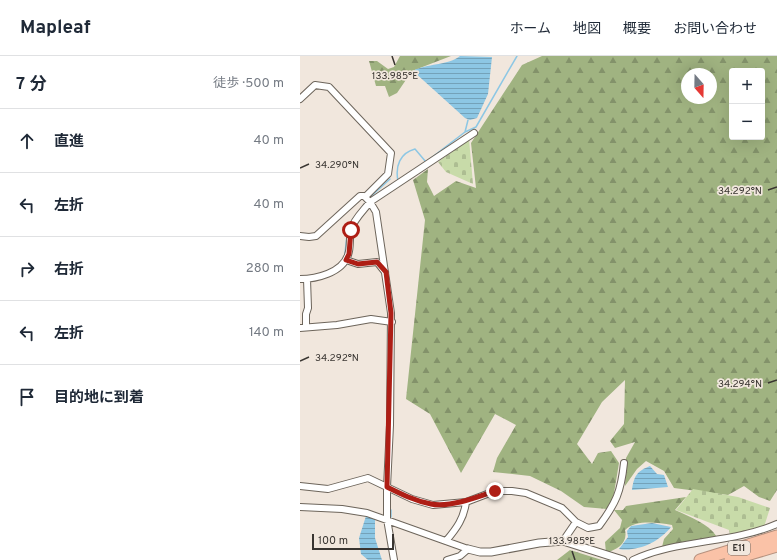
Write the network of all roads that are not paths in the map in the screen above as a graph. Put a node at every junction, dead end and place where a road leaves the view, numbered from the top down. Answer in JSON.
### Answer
{"nodes":[{"id":1,"x":300,"y":99,"type":"edge"},
{"id":2,"x":474,"y":133,"type":"dead end"},
{"id":3,"x":368,"y":199,"type":"junction"},
{"id":4,"x":300,"y":236,"type":"edge"},
{"id":5,"x":346,"y":260,"type":"junction"},
{"id":6,"x":386,"y":272,"type":"junction"},
{"id":7,"x":303,"y":279,"type":"edge"},
{"id":8,"x":392,"y":322,"type":"junction"},
{"id":9,"x":303,"y":327,"type":"edge"},
{"id":10,"x":624,"y":463,"type":"dead end"},
{"id":11,"x":300,"y":486,"type":"edge"},
{"id":12,"x":387,"y":487,"type":"junction"},
{"id":13,"x":466,"y":502,"type":"junction"},
{"id":14,"x":300,"y":507,"type":"edge"},
{"id":15,"x":387,"y":519,"type":"junction"},
{"id":16,"x":576,"y":522,"type":"junction"},
{"id":17,"x":777,"y":524,"type":"edge"},
{"id":18,"x":777,"y":536,"type":"edge"},
{"id":19,"x":446,"y":541,"type":"junction"},
{"id":20,"x":563,"y":542,"type":"junction"},
{"id":21,"x":777,"y":546,"type":"edge"},
{"id":22,"x":468,"y":549,"type":"junction"},
{"id":23,"x":766,"y":549,"type":"junction"},
{"id":24,"x":394,"y":560,"type":"edge"},
{"id":25,"x":447,"y":560,"type":"edge"},
{"id":26,"x":623,"y":560,"type":"edge"},
{"id":27,"x":633,"y":560,"type":"edge"},
{"id":28,"x":700,"y":560,"type":"edge"},
{"id":29,"x":730,"y":560,"type":"edge"},
{"id":30,"x":736,"y":560,"type":"edge"}],
"edges":[{"from":1,"to":3,"type":"street"},
{"from":2,"to":3,"type":"street"},
{"from":3,"to":4,"type":"street"},
{"from":3,"to":5,"type":"street"},
{"from":3,"to":6,"type":"street"},
{"from":5,"to":6,"type":"street"},
{"from":5,"to":7,"type":"street"},
{"from":6,"to":8,"type":"street"},
{"from":7,"to":9,"type":"street"},
{"from":8,"to":9,"type":"street"},
{"from":8,"to":12,"type":"street"},
{"from":10,"to":16,"type":"street"},
{"from":11,"to":12,"type":"street"},
{"from":12,"to":13,"type":"street"},
{"from":12,"to":15,"type":"street"},
{"from":13,"to":16,"type":"street"},
{"from":13,"to":19,"type":"street"},
{"from":14,"to":15,"type":"street"},
{"from":15,"to":19,"type":"street"},
{"from":15,"to":24,"type":"street"},
{"from":16,"to":20,"type":"street"},
{"from":17,"to":27,"type":"street"},
{"from":18,"to":28,"type":"highway","number":"E11"},
{"from":19,"to":22,"type":"street"},
{"from":20,"to":22,"type":"street"},
{"from":20,"to":26,"type":"street"},
{"from":21,"to":23,"type":"highway","number":"E11"},
{"from":22,"to":25,"type":"street"},
{"from":23,"to":29,"type":"highway","number":"E11"},
{"from":23,"to":30,"type":"highway"}]}
